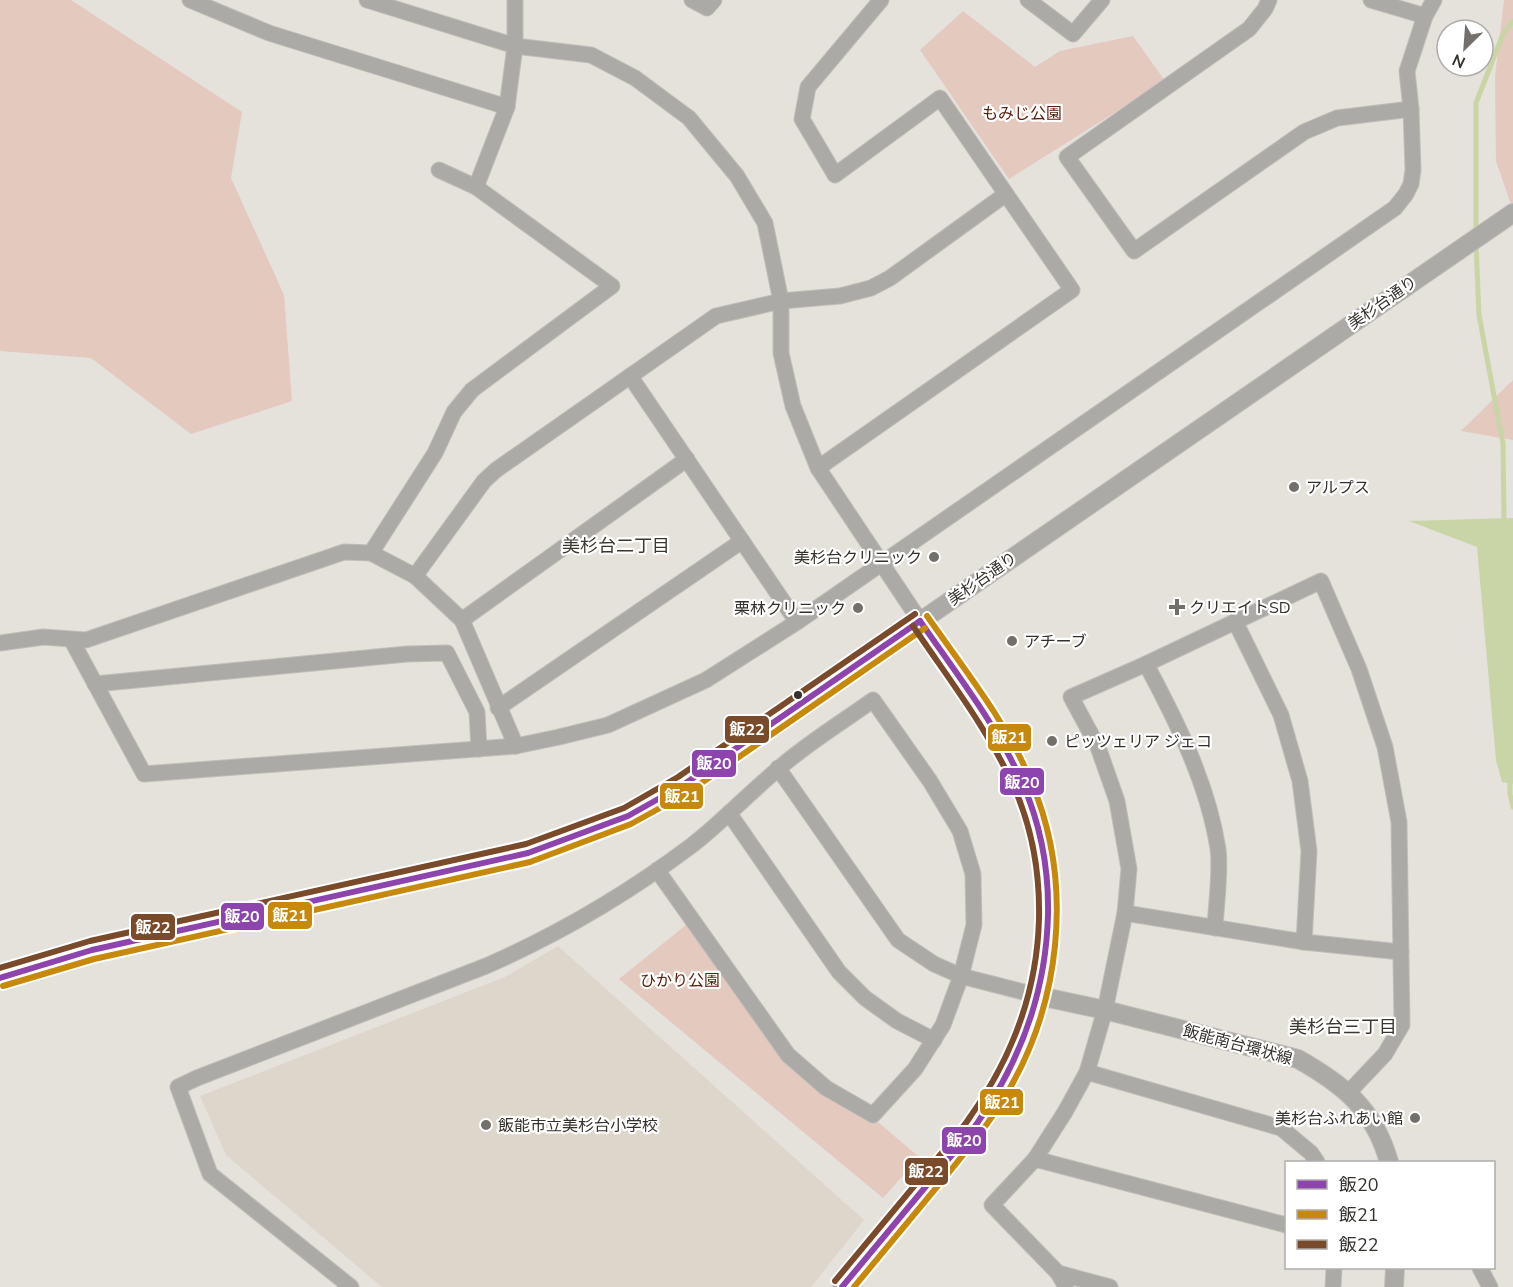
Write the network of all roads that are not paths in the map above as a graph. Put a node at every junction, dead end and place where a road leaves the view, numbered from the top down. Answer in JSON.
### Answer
{"nodes":[{"id":1,"x":190,"y":0,"type":"edge"},
{"id":2,"x":367,"y":0,"type":"edge"},
{"id":3,"x":515,"y":0,"type":"edge"},
{"id":4,"x":692,"y":0,"type":"edge"},
{"id":5,"x":714,"y":0,"type":"edge"},
{"id":6,"x":881,"y":0,"type":"edge"},
{"id":7,"x":1028,"y":0,"type":"edge"},
{"id":8,"x":1102,"y":0,"type":"edge"},
{"id":9,"x":1269,"y":0,"type":"edge"},
{"id":10,"x":1371,"y":0,"type":"edge"},
{"id":11,"x":1434,"y":0,"type":"edge"},
{"id":12,"x":1425,"y":16,"type":"junction"},
{"id":13,"x":515,"y":46,"type":"junction"},
{"id":14,"x":507,"y":107,"type":"junction"},
{"id":15,"x":1411,"y":109,"type":"junction"},
{"id":16,"x":439,"y":170,"type":"dead end"},
{"id":17,"x":476,"y":187,"type":"junction"},
{"id":18,"x":1006,"y":194,"type":"junction"},
{"id":19,"x":1513,"y":213,"type":"edge"},
{"id":20,"x":781,"y":301,"type":"junction"},
{"id":21,"x":630,"y":376,"type":"junction"},
{"id":22,"x":687,"y":459,"type":"junction"},
{"id":23,"x":818,"y":468,"type":"junction"},
{"id":24,"x":742,"y":541,"type":"junction"},
{"id":25,"x":371,"y":553,"type":"junction"},
{"id":26,"x":882,"y":563,"type":"junction"},
{"id":27,"x":415,"y":576,"type":"junction"},
{"id":28,"x":462,"y":620,"type":"junction"},
{"id":29,"x":920,"y":621,"type":"junction"},
{"id":30,"x":1235,"y":621,"type":"junction"},
{"id":31,"x":797,"y":622,"type":"junction"},
{"id":32,"x":72,"y":640,"type":"junction"},
{"id":33,"x":0,"y":643,"type":"edge"},
{"id":34,"x":1146,"y":664,"type":"junction"},
{"id":35,"x":96,"y":684,"type":"junction"},
{"id":36,"x":498,"y":708,"type":"junction"},
{"id":37,"x":516,"y":746,"type":"junction"},
{"id":38,"x":479,"y":749,"type":"junction"},
{"id":39,"x":778,"y":768,"type":"junction"},
{"id":40,"x":729,"y":813,"type":"junction"},
{"id":41,"x":657,"y":870,"type":"junction"},
{"id":42,"x":1125,"y":913,"type":"junction"},
{"id":43,"x":1215,"y":928,"type":"junction"},
{"id":44,"x":1304,"y":942,"type":"junction"},
{"id":45,"x":1401,"y":952,"type":"junction"},
{"id":46,"x":961,"y":976,"type":"junction"},
{"id":47,"x":0,"y":978,"type":"edge"},
{"id":48,"x":1039,"y":996,"type":"junction"},
{"id":49,"x":1105,"y":1010,"type":"junction"},
{"id":50,"x":934,"y":1040,"type":"junction"},
{"id":51,"x":1088,"y":1072,"type":"junction"},
{"id":52,"x":1349,"y":1092,"type":"junction"},
{"id":53,"x":1035,"y":1159,"type":"junction"},
{"id":54,"x":1316,"y":1161,"type":"edge"},
{"id":55,"x":1389,"y":1161,"type":"edge"},
{"id":56,"x":1285,"y":1224,"type":"edge"},
{"id":57,"x":1334,"y":1269,"type":"edge"},
{"id":58,"x":1395,"y":1269,"type":"edge"},
{"id":59,"x":1481,"y":1269,"type":"edge"},
{"id":60,"x":1058,"y":1273,"type":"junction"},
{"id":61,"x":351,"y":1287,"type":"edge"},
{"id":62,"x":842,"y":1287,"type":"edge"},
{"id":63,"x":1066,"y":1287,"type":"edge"},
{"id":64,"x":1110,"y":1287,"type":"edge"},
{"id":65,"x":1333,"y":1287,"type":"edge"},
{"id":66,"x":1394,"y":1287,"type":"edge"},
{"id":67,"x":1490,"y":1287,"type":"edge"}],
"edges":[{"from":1,"to":14,"type":"street"},
{"from":2,"to":13,"type":"street"},
{"from":3,"to":13,"type":"street"},
{"from":4,"to":5,"type":"street"},
{"from":6,"to":18,"type":"street"},
{"from":7,"to":8,"type":"street"},
{"from":9,"to":15,"type":"street"},
{"from":10,"to":12,"type":"street"},
{"from":11,"to":12,"type":"street"},
{"from":12,"to":15,"type":"street"},
{"from":13,"to":14,"type":"street"},
{"from":13,"to":20,"type":"street"},
{"from":14,"to":17,"type":"street"},
{"from":15,"to":26,"type":"street"},
{"from":16,"to":17,"type":"street"},
{"from":17,"to":25,"type":"street"},
{"from":18,"to":20,"type":"street"},
{"from":18,"to":23,"type":"street"},
{"from":19,"to":29,"type":"street","name":"美杉台通り"},
{"from":20,"to":21,"type":"street"},
{"from":20,"to":23,"type":"street"},
{"from":21,"to":22,"type":"street"},
{"from":21,"to":27,"type":"street"},
{"from":22,"to":24,"type":"street"},
{"from":22,"to":28,"type":"street"},
{"from":23,"to":26,"type":"street"},
{"from":24,"to":31,"type":"street"},
{"from":24,"to":36,"type":"street"},
{"from":25,"to":27,"type":"street"},
{"from":25,"to":32,"type":"street"},
{"from":26,"to":29,"type":"street"},
{"from":26,"to":31,"type":"street"},
{"from":27,"to":28,"type":"street"},
{"from":28,"to":36,"type":"street"},
{"from":29,"to":47,"type":"street","name":"美杉台通り"},
{"from":29,"to":48,"type":"street"},
{"from":30,"to":34,"type":"street"},
{"from":30,"to":44,"type":"street"},
{"from":30,"to":45,"type":"street"},
{"from":31,"to":37,"type":"street"},
{"from":32,"to":33,"type":"street"},
{"from":32,"to":35,"type":"street"},
{"from":34,"to":42,"type":"street"},
{"from":34,"to":43,"type":"street"},
{"from":35,"to":38,"type":"street"},
{"from":35,"to":38,"type":"street"},
{"from":36,"to":37,"type":"street"},
{"from":37,"to":38,"type":"street"},
{"from":39,"to":40,"type":"street"},
{"from":39,"to":46,"type":"street"},
{"from":39,"to":46,"type":"street"},
{"from":40,"to":41,"type":"street"},
{"from":40,"to":50,"type":"street"},
{"from":41,"to":50,"type":"street"},
{"from":41,"to":61,"type":"street"},
{"from":42,"to":43,"type":"street"},
{"from":42,"to":49,"type":"street"},
{"from":43,"to":44,"type":"street"},
{"from":44,"to":45,"type":"street"},
{"from":45,"to":52,"type":"street"},
{"from":46,"to":48,"type":"street"},
{"from":46,"to":50,"type":"street"},
{"from":48,"to":49,"type":"street","name":"飯能南台環状線"},
{"from":48,"to":62,"type":"street"},
{"from":49,"to":51,"type":"street"},
{"from":49,"to":52,"type":"street","name":"飯能南台環状線"},
{"from":51,"to":53,"type":"street"},
{"from":51,"to":54,"type":"street"},
{"from":52,"to":55,"type":"street","name":"飯能南台環状線"},
{"from":53,"to":56,"type":"street"},
{"from":53,"to":60,"type":"street"},
{"from":57,"to":65,"type":"street"},
{"from":58,"to":66,"type":"street"},
{"from":59,"to":67,"type":"street"},
{"from":60,"to":63,"type":"street"},
{"from":60,"to":64,"type":"street"}]}
